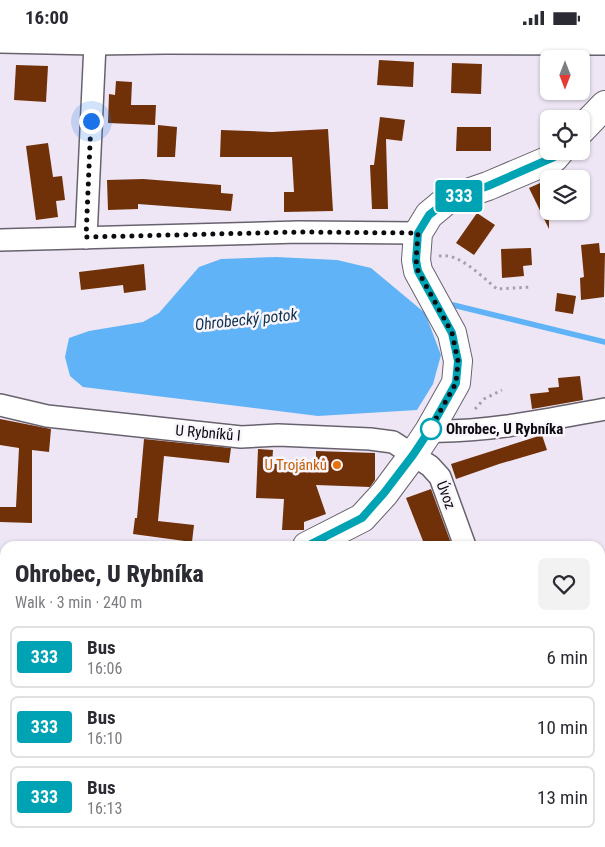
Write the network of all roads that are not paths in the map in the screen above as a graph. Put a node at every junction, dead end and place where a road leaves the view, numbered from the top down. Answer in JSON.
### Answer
{"nodes":[{"id":1,"x":0,"y":42,"type":"edge"},
{"id":2,"x":95,"y":44,"type":"junction"},
{"id":3,"x":605,"y":44,"type":"edge"},
{"id":4,"x":605,"y":105,"type":"edge"},
{"id":5,"x":590,"y":121,"type":"edge"},
{"id":6,"x":548,"y":160,"type":"edge"},
{"id":7,"x":418,"y":233,"type":"junction"},
{"id":8,"x":86,"y":237,"type":"junction"},
{"id":9,"x":0,"y":240,"type":"edge"},
{"id":10,"x":0,"y":405,"type":"edge"},
{"id":11,"x":605,"y":409,"type":"edge"},
{"id":12,"x":429,"y":431,"type":"junction"},
{"id":13,"x":413,"y":455,"type":"junction"},
{"id":14,"x":317,"y":541,"type":"edge"},
{"id":15,"x":463,"y":541,"type":"edge"}],
"edges":[{"from":1,"to":2,"type":"street"},
{"from":2,"to":3,"type":"street"},
{"from":2,"to":8,"type":"street"},
{"from":4,"to":5,"type":"street"},
{"from":6,"to":7,"type":"street"},
{"from":7,"to":8,"type":"street"},
{"from":7,"to":12,"type":"street"},
{"from":8,"to":9,"type":"street"},
{"from":10,"to":13,"type":"street","name":"U Rybníků I"},
{"from":11,"to":12,"type":"street"},
{"from":12,"to":13,"type":"street"},
{"from":13,"to":14,"type":"street"},
{"from":13,"to":15,"type":"street","name":"Úvoz"}]}
